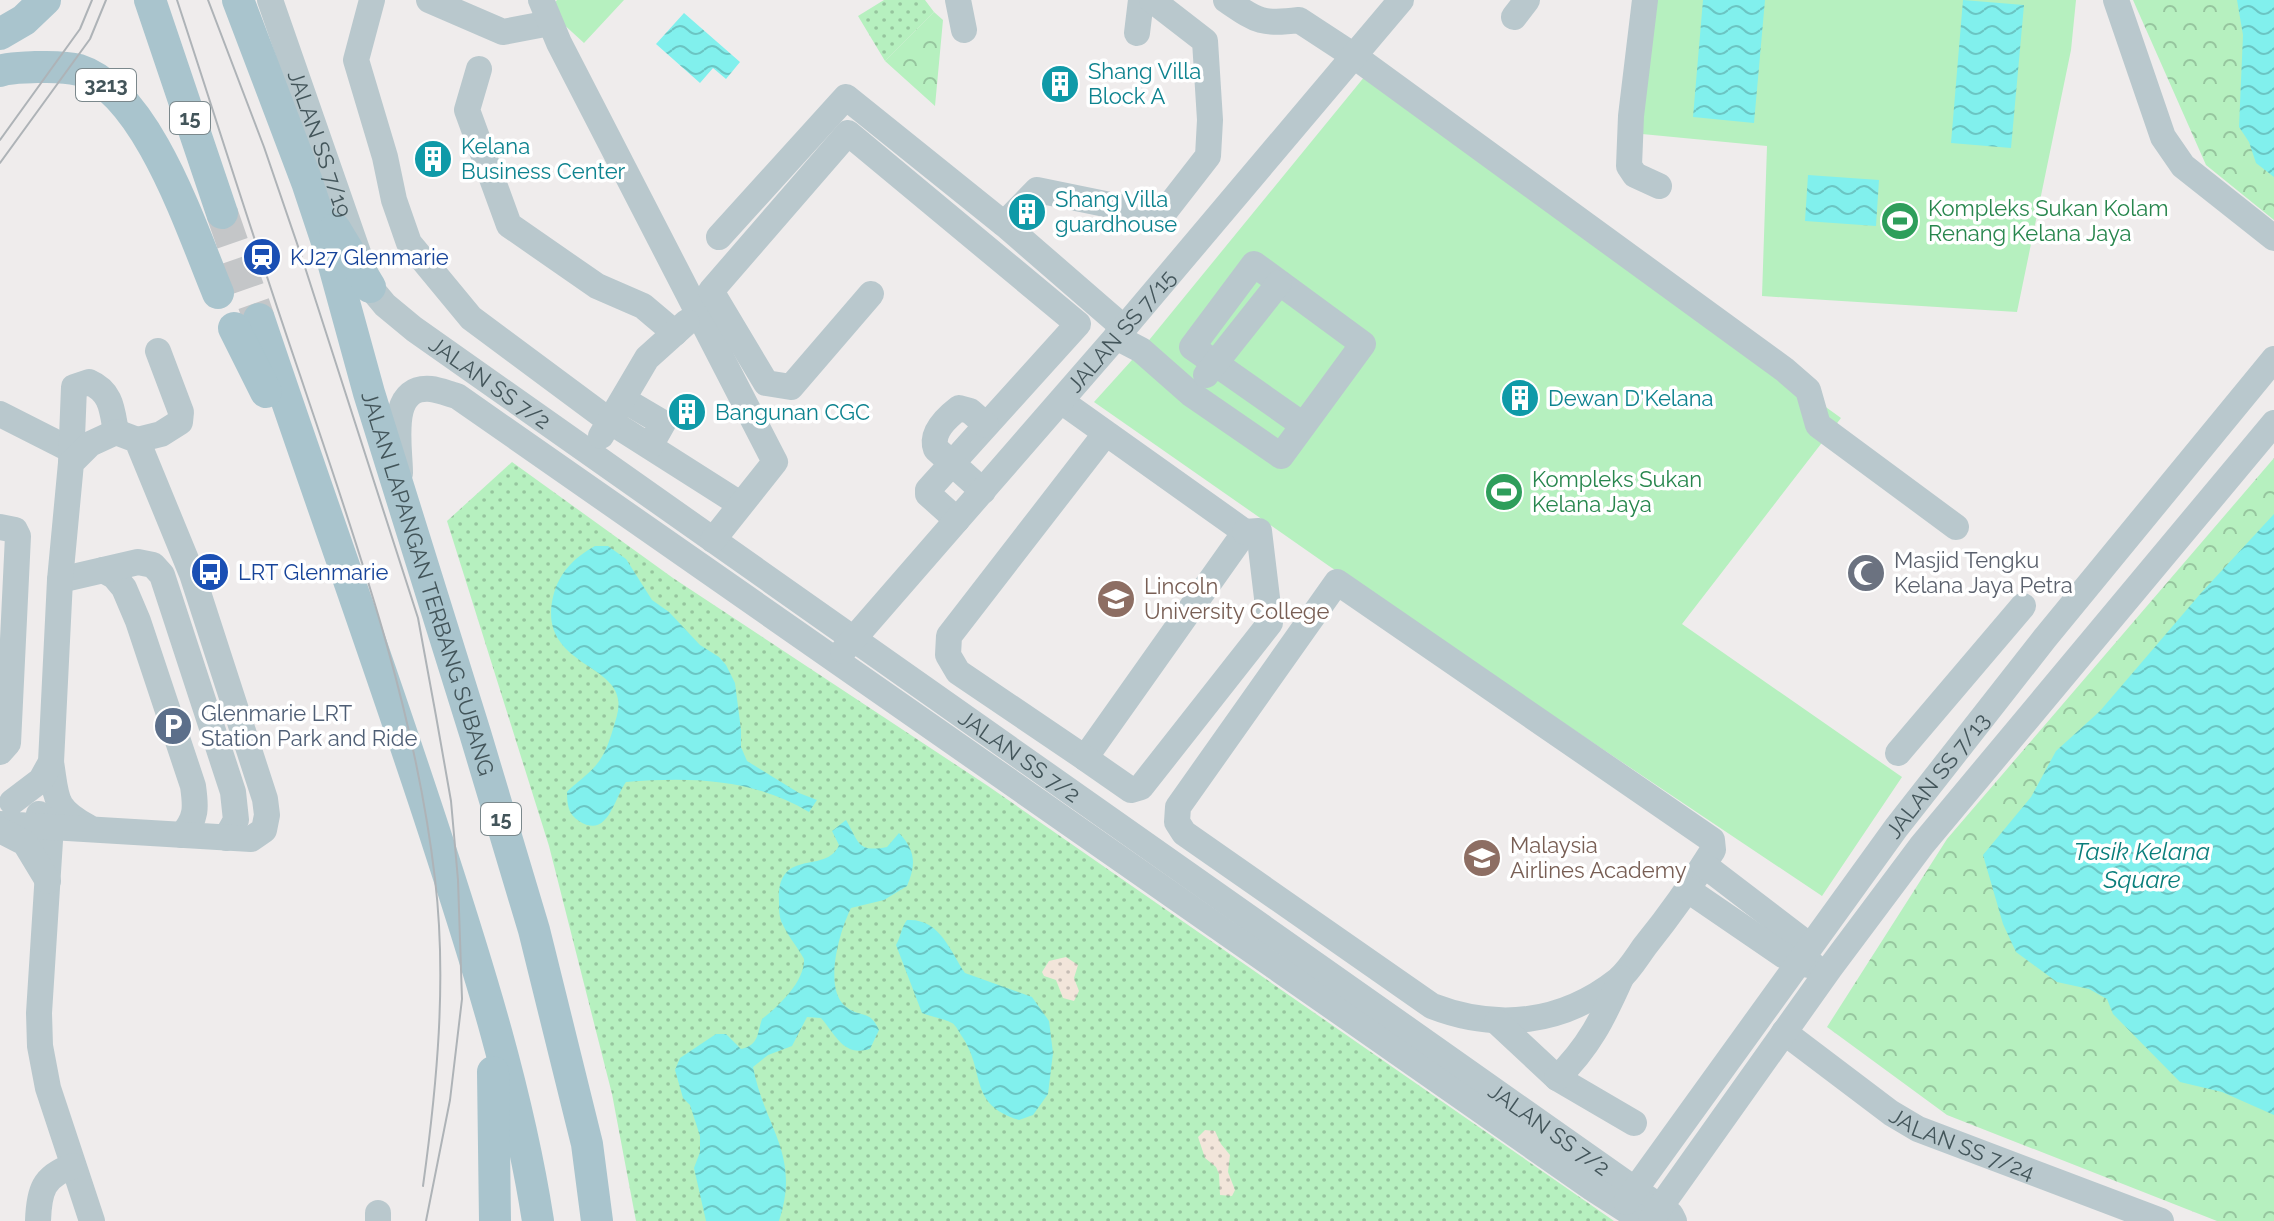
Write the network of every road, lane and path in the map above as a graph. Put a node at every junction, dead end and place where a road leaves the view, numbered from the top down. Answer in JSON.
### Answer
{"nodes":[{"id":1,"x":45,"y":0,"type":"edge"},
{"id":2,"x":150,"y":0,"type":"edge"},
{"id":3,"x":238,"y":0,"type":"edge"},
{"id":4,"x":270,"y":0,"type":"edge"},
{"id":5,"x":372,"y":0,"type":"edge"},
{"id":6,"x":429,"y":0,"type":"edge"},
{"id":7,"x":958,"y":0,"type":"edge"},
{"id":8,"x":1141,"y":0,"type":"edge"},
{"id":9,"x":1152,"y":0,"type":"edge"},
{"id":10,"x":1226,"y":0,"type":"edge"},
{"id":11,"x":1401,"y":0,"type":"edge"},
{"id":12,"x":1645,"y":0,"type":"edge"},
{"id":13,"x":2116,"y":0,"type":"edge"},
{"id":14,"x":455,"y":6,"type":"edge"},
{"id":15,"x":1306,"y":10,"type":"edge"},
{"id":16,"x":546,"y":11,"type":"edge"},
{"id":17,"x":964,"y":30,"type":"dead end"},
{"id":18,"x":1137,"y":33,"type":"dead end"},
{"id":19,"x":0,"y":34,"type":"edge"},
{"id":20,"x":1354,"y":56,"type":"junction"},
{"id":21,"x":479,"y":69,"type":"dead end"},
{"id":22,"x":0,"y":71,"type":"edge"},
{"id":23,"x":307,"y":182,"type":"junction"},
{"id":24,"x":1659,"y":186,"type":"dead end"},
{"id":25,"x":222,"y":213,"type":"tunnel mouth"},
{"id":26,"x":1004,"y":224,"type":"junction"},
{"id":27,"x":719,"y":237,"type":"dead end"},
{"id":28,"x":2274,"y":238,"type":"edge"},
{"id":29,"x":370,"y":287,"type":"junction"},
{"id":30,"x":218,"y":293,"type":"dead end"},
{"id":31,"x":871,"y":294,"type":"dead end"},
{"id":32,"x":699,"y":312,"type":"junction"},
{"id":33,"x":246,"y":323,"type":"tunnel mouth"},
{"id":34,"x":675,"y":333,"type":"junction"},
{"id":35,"x":1120,"y":333,"type":"junction"},
{"id":36,"x":158,"y":351,"type":"dead end"},
{"id":37,"x":2274,"y":359,"type":"edge"},
{"id":38,"x":1214,"y":364,"type":"junction"},
{"id":39,"x":1191,"y":394,"type":"junction"},
{"id":40,"x":1061,"y":401,"type":"junction"},
{"id":41,"x":617,"y":411,"type":"junction"},
{"id":42,"x":0,"y":414,"type":"edge"},
{"id":43,"x":2274,"y":423,"type":"edge"},
{"id":44,"x":1303,"y":425,"type":"junction"},
{"id":45,"x":1106,"y":433,"type":"junction"},
{"id":46,"x":127,"y":436,"type":"junction"},
{"id":47,"x":590,"y":453,"type":"junction"},
{"id":48,"x":71,"y":456,"type":"junction"},
{"id":49,"x":952,"y":464,"type":"junction"},
{"id":50,"x":573,"y":476,"type":"junction"},
{"id":51,"x":983,"y":491,"type":"junction"},
{"id":52,"x":401,"y":497,"type":"junction"},
{"id":53,"x":740,"y":504,"type":"junction"},
{"id":54,"x":957,"y":520,"type":"junction"},
{"id":55,"x":0,"y":527,"type":"edge"},
{"id":56,"x":1956,"y":527,"type":"dead end"},
{"id":57,"x":1245,"y":532,"type":"junction"},
{"id":58,"x":713,"y":540,"type":"junction"},
{"id":59,"x":103,"y":570,"type":"junction"},
{"id":60,"x":60,"y":580,"type":"junction"},
{"id":61,"x":2023,"y":606,"type":"dead end"},
{"id":62,"x":854,"y":639,"type":"junction"},
{"id":63,"x":836,"y":660,"type":"junction"},
{"id":64,"x":0,"y":752,"type":"edge"},
{"id":65,"x":1898,"y":753,"type":"dead end"},
{"id":66,"x":1085,"y":758,"type":"junction"},
{"id":67,"x":51,"y":762,"type":"junction"},
{"id":68,"x":4,"y":809,"type":"edge"},
{"id":69,"x":51,"y":825,"type":"junction"},
{"id":70,"x":88,"y":827,"type":"junction"},
{"id":71,"x":0,"y":830,"type":"edge"},
{"id":72,"x":182,"y":835,"type":"junction"},
{"id":73,"x":226,"y":838,"type":"junction"},
{"id":74,"x":1704,"y":865,"type":"junction"},
{"id":75,"x":48,"y":881,"type":"junction"},
{"id":76,"x":1688,"y":890,"type":"junction"},
{"id":77,"x":1753,"y":902,"type":"junction"},
{"id":78,"x":1738,"y":925,"type":"junction"},
{"id":79,"x":1805,"y":954,"type":"junction"},
{"id":80,"x":1830,"y":968,"type":"junction"},
{"id":81,"x":1621,"y":978,"type":"junction"},
{"id":82,"x":491,"y":1019,"type":"junction"},
{"id":83,"x":1497,"y":1022,"type":"junction"},
{"id":84,"x":1784,"y":1032,"type":"junction"},
{"id":85,"x":1557,"y":1078,"type":"junction"},
{"id":86,"x":1634,"y":1123,"type":"dead end"},
{"id":87,"x":73,"y":1166,"type":"junction"},
{"id":88,"x":1647,"y":1211,"type":"edge"},
{"id":89,"x":38,"y":1221,"type":"edge"},
{"id":90,"x":92,"y":1221,"type":"edge"},
{"id":91,"x":495,"y":1221,"type":"edge"},
{"id":92,"x":538,"y":1221,"type":"edge"},
{"id":93,"x":597,"y":1221,"type":"edge"},
{"id":94,"x":2161,"y":1221,"type":"edge"}],
"edges":[{"from":1,"to":19,"type":"main road"},
{"from":2,"to":25,"type":"main road","number":"15"},
{"from":3,"to":23,"type":"main road","number":"15"},
{"from":4,"to":29,"type":"street","name":"JALAN SS 7/19"},
{"from":5,"to":41,"type":"street"},
{"from":6,"to":14,"type":"street"},
{"from":7,"to":17,"type":"street"},
{"from":8,"to":18,"type":"street"},
{"from":9,"to":26,"type":"street"},
{"from":10,"to":15,"type":"street"},
{"from":11,"to":20,"type":"street","name":"JALAN SS 7/15"},
{"from":12,"to":24,"type":"street"},
{"from":13,"to":28,"type":"street"},
{"from":14,"to":16,"type":"street"},
{"from":15,"to":20,"type":"street"},
{"from":16,"to":32,"type":"street"},
{"from":20,"to":35,"type":"street","name":"JALAN SS 7/15"},
{"from":20,"to":56,"type":"street"},
{"from":21,"to":34,"type":"street"},
{"from":22,"to":30,"type":"main road","number":"3213"},
{"from":23,"to":29,"type":"main road"},
{"from":23,"to":52,"type":"main road","name":"JALAN LAPANGAN TERBANG SUBANG","number":"15"},
{"from":26,"to":27,"type":"street"},
{"from":26,"to":35,"type":"street"},
{"from":29,"to":47,"type":"street","name":"JALAN SS 7/2"},
{"from":31,"to":49,"type":"street"},
{"from":32,"to":34,"type":"street"},
{"from":32,"to":53,"type":"street"},
{"from":33,"to":82,"type":"main road"},
{"from":34,"to":41,"type":"street"},
{"from":35,"to":39,"type":"street"},
{"from":35,"to":40,"type":"street","name":"JALAN SS 7/15"},
{"from":36,"to":46,"type":"street"},
{"from":37,"to":79,"type":"street","name":"JALAN SS 7/13"},
{"from":38,"to":39,"type":"street"},
{"from":38,"to":44,"type":"street"},
{"from":38,"to":44,"type":"street"},
{"from":39,"to":44,"type":"street"},
{"from":40,"to":45,"type":"street"},
{"from":40,"to":51,"type":"street","name":"JALAN SS 7/15"},
{"from":41,"to":47,"type":"street"},
{"from":41,"to":53,"type":"street"},
{"from":42,"to":48,"type":"street"},
{"from":43,"to":80,"type":"street","name":"JALAN SS 7/13"},
{"from":45,"to":57,"type":"street"},
{"from":45,"to":66,"type":"street"},
{"from":46,"to":48,"type":"street"},
{"from":46,"to":48,"type":"street"},
{"from":46,"to":73,"type":"street"},
{"from":47,"to":50,"type":"street"},
{"from":47,"to":58,"type":"street","name":"JALAN SS 7/2"},
{"from":48,"to":60,"type":"street"},
{"from":49,"to":51,"type":"street"},
{"from":49,"to":54,"type":"street"},
{"from":50,"to":52,"type":"street","name":"JALAN SS 7/2"},
{"from":50,"to":63,"type":"street","name":"JALAN SS 7/2"},
{"from":51,"to":54,"type":"street","name":"JALAN SS 7/15"},
{"from":52,"to":93,"type":"main road","name":"JALAN LAPANGAN TERBANG SUBANG","number":"15"},
{"from":53,"to":58,"type":"street"},
{"from":54,"to":62,"type":"street","name":"JALAN SS 7/15"},
{"from":55,"to":64,"type":"street"},
{"from":57,"to":66,"type":"street"},
{"from":57,"to":66,"type":"street"},
{"from":58,"to":62,"type":"street","name":"JALAN SS 7/2"},
{"from":59,"to":60,"type":"street"},
{"from":59,"to":72,"type":"street"},
{"from":59,"to":73,"type":"street"},
{"from":60,"to":67,"type":"street"},
{"from":61,"to":65,"type":"street"},
{"from":62,"to":63,"type":"street","name":"JALAN SS 7/15"},
{"from":62,"to":88,"type":"street","name":"JALAN SS 7/2"},
{"from":63,"to":88,"type":"street","name":"JALAN SS 7/2"},
{"from":67,"to":68,"type":"street"},
{"from":67,"to":70,"type":"street"},
{"from":68,"to":69,"type":"street"},
{"from":69,"to":70,"type":"street"},
{"from":69,"to":75,"type":"street"},
{"from":70,"to":72,"type":"street"},
{"from":70,"to":75,"type":"street"},
{"from":71,"to":75,"type":"street"},
{"from":72,"to":73,"type":"street"},
{"from":74,"to":76,"type":"street"},
{"from":74,"to":77,"type":"street"},
{"from":74,"to":83,"type":"street"},
{"from":75,"to":87,"type":"street"},
{"from":76,"to":78,"type":"street"},
{"from":76,"to":81,"type":"street"},
{"from":77,"to":78,"type":"street"},
{"from":77,"to":79,"type":"street"},
{"from":78,"to":79,"type":"street"},
{"from":79,"to":80,"type":"street"},
{"from":79,"to":88,"type":"street","name":"JALAN SS 7/13"},
{"from":80,"to":84,"type":"street","name":"JALAN SS 7/13"},
{"from":81,"to":83,"type":"street"},
{"from":81,"to":85,"type":"street"},
{"from":82,"to":91,"type":"main road"},
{"from":82,"to":92,"type":"main road"},
{"from":83,"to":85,"type":"street"},
{"from":84,"to":88,"type":"street","name":"JALAN SS 7/13"},
{"from":84,"to":94,"type":"street","name":"JALAN SS 7/24"},
{"from":85,"to":86,"type":"street"},
{"from":87,"to":89,"type":"street"},
{"from":87,"to":90,"type":"street"}]}
